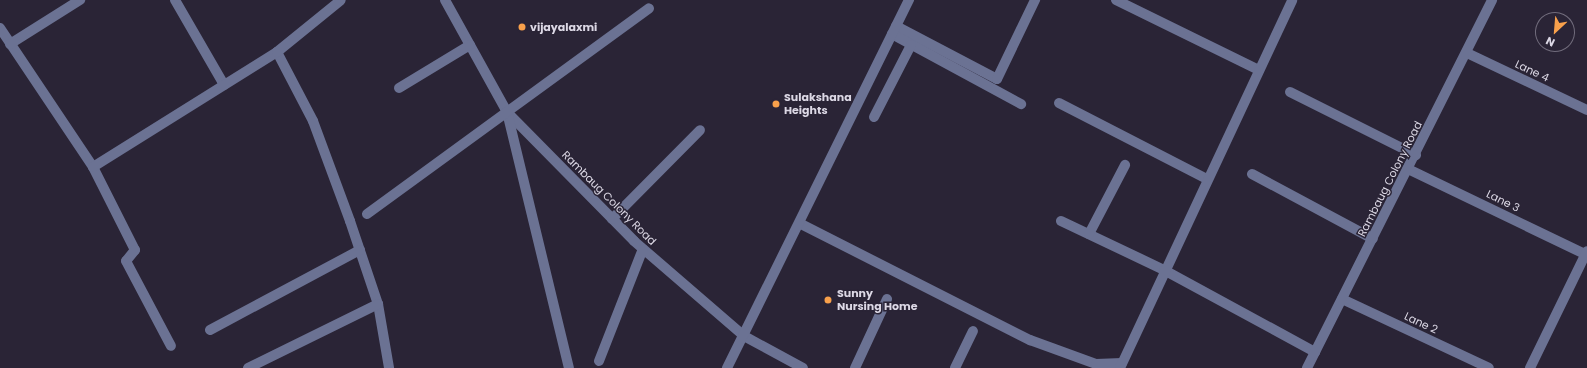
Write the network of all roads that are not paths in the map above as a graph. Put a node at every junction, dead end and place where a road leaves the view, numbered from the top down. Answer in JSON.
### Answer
{"nodes":[{"id":1,"x":80,"y":0,"type":"edge"},
{"id":2,"x":175,"y":0,"type":"edge"},
{"id":3,"x":341,"y":0,"type":"edge"},
{"id":4,"x":445,"y":0,"type":"edge"},
{"id":5,"x":908,"y":0,"type":"edge"},
{"id":6,"x":1035,"y":0,"type":"edge"},
{"id":7,"x":1116,"y":0,"type":"edge"},
{"id":8,"x":1292,"y":0,"type":"edge"},
{"id":9,"x":1492,"y":0,"type":"edge"},
{"id":10,"x":649,"y":8,"type":"dead end"},
{"id":11,"x":0,"y":28,"type":"edge"},
{"id":12,"x":894,"y":30,"type":"junction"},
{"id":13,"x":10,"y":44,"type":"junction"},
{"id":14,"x":470,"y":45,"type":"junction"},
{"id":15,"x":911,"y":45,"type":"junction"},
{"id":16,"x":277,"y":52,"type":"junction"},
{"id":17,"x":1467,"y":53,"type":"junction"},
{"id":18,"x":1259,"y":70,"type":"junction"},
{"id":19,"x":224,"y":85,"type":"junction"},
{"id":20,"x":399,"y":88,"type":"dead end"},
{"id":21,"x":1290,"y":92,"type":"dead end"},
{"id":22,"x":1059,"y":103,"type":"dead end"},
{"id":23,"x":1021,"y":104,"type":"dead end"},
{"id":24,"x":1587,"y":110,"type":"edge"},
{"id":25,"x":506,"y":112,"type":"junction"},
{"id":26,"x":874,"y":117,"type":"dead end"},
{"id":27,"x":700,"y":130,"type":"dead end"},
{"id":28,"x":1416,"y":155,"type":"junction"},
{"id":29,"x":1125,"y":165,"type":"dead end"},
{"id":30,"x":93,"y":167,"type":"junction"},
{"id":31,"x":1408,"y":169,"type":"junction"},
{"id":32,"x":1252,"y":174,"type":"dead end"},
{"id":33,"x":1207,"y":179,"type":"junction"},
{"id":34,"x":367,"y":214,"type":"dead end"},
{"id":35,"x":612,"y":219,"type":"junction"},
{"id":36,"x":1061,"y":221,"type":"dead end"},
{"id":37,"x":801,"y":224,"type":"junction"},
{"id":38,"x":1088,"y":234,"type":"junction"},
{"id":39,"x":1373,"y":239,"type":"junction"},
{"id":40,"x":643,"y":249,"type":"junction"},
{"id":41,"x":360,"y":250,"type":"junction"},
{"id":42,"x":1586,"y":253,"type":"edge"},
{"id":43,"x":1164,"y":270,"type":"junction"},
{"id":44,"x":887,"y":299,"type":"dead end"},
{"id":45,"x":1342,"y":299,"type":"junction"},
{"id":46,"x":378,"y":304,"type":"junction"},
{"id":47,"x":210,"y":330,"type":"dead end"},
{"id":48,"x":973,"y":331,"type":"dead end"},
{"id":49,"x":744,"y":336,"type":"junction"},
{"id":50,"x":171,"y":346,"type":"dead end"},
{"id":51,"x":1315,"y":352,"type":"junction"},
{"id":52,"x":599,"y":361,"type":"dead end"},
{"id":53,"x":1121,"y":366,"type":"edge"},
{"id":54,"x":248,"y":368,"type":"edge"},
{"id":55,"x":389,"y":368,"type":"edge"},
{"id":56,"x":569,"y":368,"type":"edge"},
{"id":57,"x":727,"y":368,"type":"edge"},
{"id":58,"x":803,"y":368,"type":"edge"},
{"id":59,"x":855,"y":368,"type":"edge"},
{"id":60,"x":955,"y":368,"type":"edge"},
{"id":61,"x":1307,"y":368,"type":"edge"},
{"id":62,"x":1489,"y":368,"type":"edge"},
{"id":63,"x":1530,"y":368,"type":"edge"}],
"edges":[{"from":1,"to":13,"type":"street"},
{"from":2,"to":19,"type":"street"},
{"from":3,"to":16,"type":"street"},
{"from":4,"to":14,"type":"street","name":"Rambaug Colony Road"},
{"from":5,"to":12,"type":"street"},
{"from":6,"to":12,"type":"street"},
{"from":7,"to":18,"type":"street"},
{"from":8,"to":18,"type":"street"},
{"from":9,"to":17,"type":"street","name":"Rambaug Colony Road"},
{"from":10,"to":25,"type":"street"},
{"from":11,"to":13,"type":"street"},
{"from":12,"to":15,"type":"street"},
{"from":12,"to":37,"type":"street"},
{"from":13,"to":30,"type":"street"},
{"from":14,"to":20,"type":"street"},
{"from":14,"to":25,"type":"street","name":"Rambaug Colony Road"},
{"from":15,"to":23,"type":"street"},
{"from":15,"to":26,"type":"street"},
{"from":16,"to":19,"type":"street"},
{"from":16,"to":41,"type":"street"},
{"from":17,"to":24,"type":"street","name":"Lane 4"},
{"from":17,"to":28,"type":"street","name":"Rambaug Colony Road"},
{"from":18,"to":33,"type":"street"},
{"from":19,"to":30,"type":"street"},
{"from":21,"to":28,"type":"street"},
{"from":22,"to":33,"type":"street"},
{"from":25,"to":34,"type":"street"},
{"from":25,"to":35,"type":"street","name":"Rambaug Colony Road"},
{"from":25,"to":56,"type":"street"},
{"from":27,"to":35,"type":"street"},
{"from":28,"to":31,"type":"street","name":"Rambaug Colony Road"},
{"from":29,"to":38,"type":"street"},
{"from":30,"to":50,"type":"street"},
{"from":31,"to":39,"type":"street","name":"Rambaug Colony Road"},
{"from":31,"to":42,"type":"street","name":"Lane 3"},
{"from":32,"to":39,"type":"street"},
{"from":33,"to":43,"type":"street"},
{"from":35,"to":40,"type":"street","name":"Rambaug Colony Road"},
{"from":36,"to":38,"type":"street"},
{"from":37,"to":49,"type":"street"},
{"from":37,"to":53,"type":"street"},
{"from":38,"to":43,"type":"street"},
{"from":39,"to":45,"type":"street","name":"Rambaug Colony Road"},
{"from":40,"to":49,"type":"street","name":"Rambaug Colony Road"},
{"from":40,"to":52,"type":"street"},
{"from":41,"to":46,"type":"street"},
{"from":41,"to":47,"type":"street"},
{"from":42,"to":63,"type":"street"},
{"from":43,"to":51,"type":"street"},
{"from":43,"to":53,"type":"street"},
{"from":44,"to":59,"type":"street"},
{"from":45,"to":51,"type":"street","name":"Rambaug Colony Road"},
{"from":45,"to":62,"type":"street","name":"Lane 2"},
{"from":46,"to":54,"type":"street"},
{"from":46,"to":55,"type":"street"},
{"from":48,"to":60,"type":"street"},
{"from":49,"to":57,"type":"street"},
{"from":49,"to":58,"type":"street","name":"Rambaug Colony Road"},
{"from":51,"to":61,"type":"street","name":"Rambaug Colony Road"}]}
